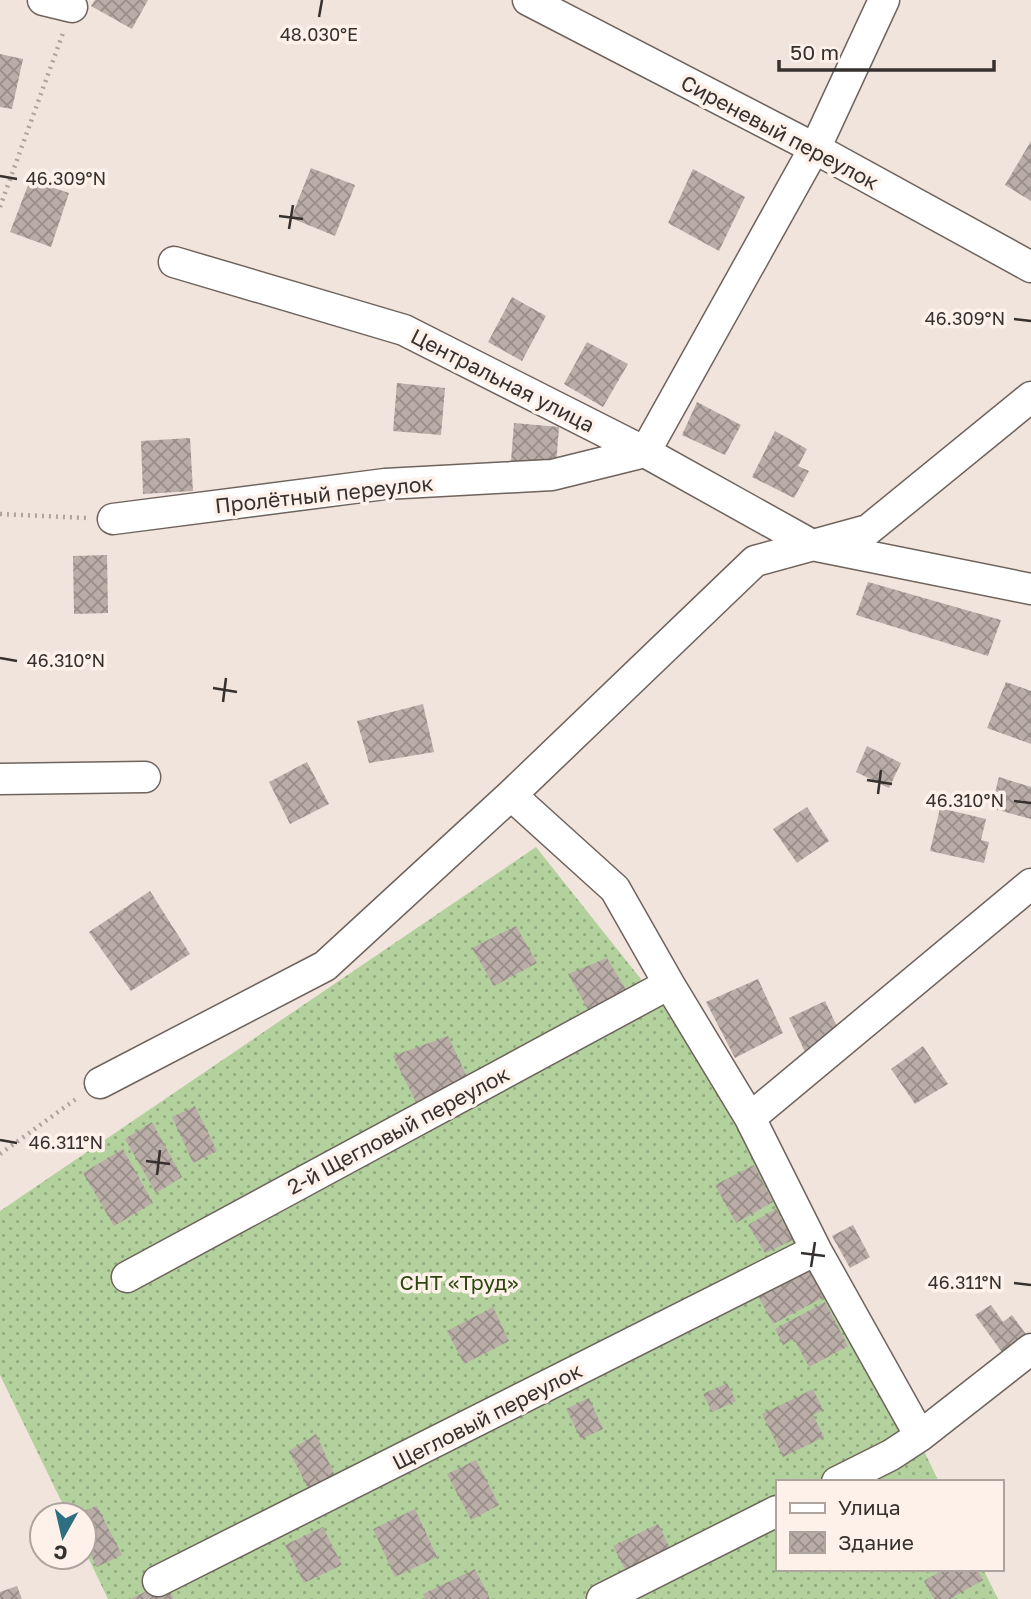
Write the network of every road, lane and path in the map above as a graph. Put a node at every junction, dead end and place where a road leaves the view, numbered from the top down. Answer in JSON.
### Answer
{"nodes":[{"id":1,"x":43,"y":0,"type":"edge"},
{"id":2,"x":528,"y":0,"type":"edge"},
{"id":3,"x":884,"y":0,"type":"edge"},
{"id":4,"x":72,"y":7,"type":"joint"},
{"id":5,"x":814,"y":148,"type":"junction"},
{"id":6,"x":0,"y":207,"type":"edge"},
{"id":7,"x":174,"y":262,"type":"dead end"},
{"id":8,"x":1031,"y":267,"type":"edge"},
{"id":9,"x":1031,"y":397,"type":"edge"},
{"id":10,"x":645,"y":452,"type":"junction"},
{"id":11,"x":0,"y":514,"type":"edge"},
{"id":12,"x":113,"y":519,"type":"joint"},
{"id":13,"x":812,"y":545,"type":"junction"},
{"id":14,"x":1031,"y":589,"type":"edge"},
{"id":15,"x":145,"y":778,"type":"dead end"},
{"id":16,"x":0,"y":779,"type":"edge"},
{"id":17,"x":511,"y":795,"type":"junction"},
{"id":18,"x":1031,"y":884,"type":"edge"},
{"id":19,"x":668,"y":984,"type":"junction"},
{"id":20,"x":100,"y":1083,"type":"joint"},
{"id":21,"x":750,"y":1118,"type":"junction"},
{"id":22,"x":0,"y":1154,"type":"edge"},
{"id":23,"x":816,"y":1250,"type":"junction"},
{"id":24,"x":127,"y":1277,"type":"dead end"},
{"id":25,"x":1031,"y":1349,"type":"edge"},
{"id":26,"x":920,"y":1436,"type":"junction"},
{"id":27,"x":841,"y":1480,"type":"edge"},
{"id":28,"x":776,"y":1512,"type":"edge"},
{"id":29,"x":158,"y":1581,"type":"dead end"},
{"id":30,"x":602,"y":1599,"type":"edge"}],
"edges":[{"from":1,"to":4,"type":"street"},
{"from":2,"to":5,"type":"street","name":"Сиреневый переулок"},
{"from":3,"to":5,"type":"street"},
{"from":4,"to":6,"type":"path"},
{"from":5,"to":8,"type":"street","name":"Сиреневый переулок"},
{"from":5,"to":10,"type":"street"},
{"from":7,"to":10,"type":"street","name":"Центральная улица"},
{"from":9,"to":13,"type":"street"},
{"from":10,"to":12,"type":"street","name":"Пролётный переулок"},
{"from":10,"to":13,"type":"street","name":"Центральная улица"},
{"from":11,"to":12,"type":"path"},
{"from":13,"to":14,"type":"street"},
{"from":13,"to":17,"type":"street"},
{"from":15,"to":16,"type":"street"},
{"from":17,"to":19,"type":"street"},
{"from":17,"to":20,"type":"street"},
{"from":18,"to":21,"type":"street"},
{"from":19,"to":21,"type":"street"},
{"from":19,"to":24,"type":"street","name":"2-й Щегловый переулок"},
{"from":20,"to":22,"type":"path"},
{"from":21,"to":23,"type":"street"},
{"from":23,"to":26,"type":"street"},
{"from":23,"to":29,"type":"street","name":"Щегловый переулок"},
{"from":25,"to":26,"type":"street"},
{"from":26,"to":27,"type":"street"},
{"from":28,"to":30,"type":"street"}]}
